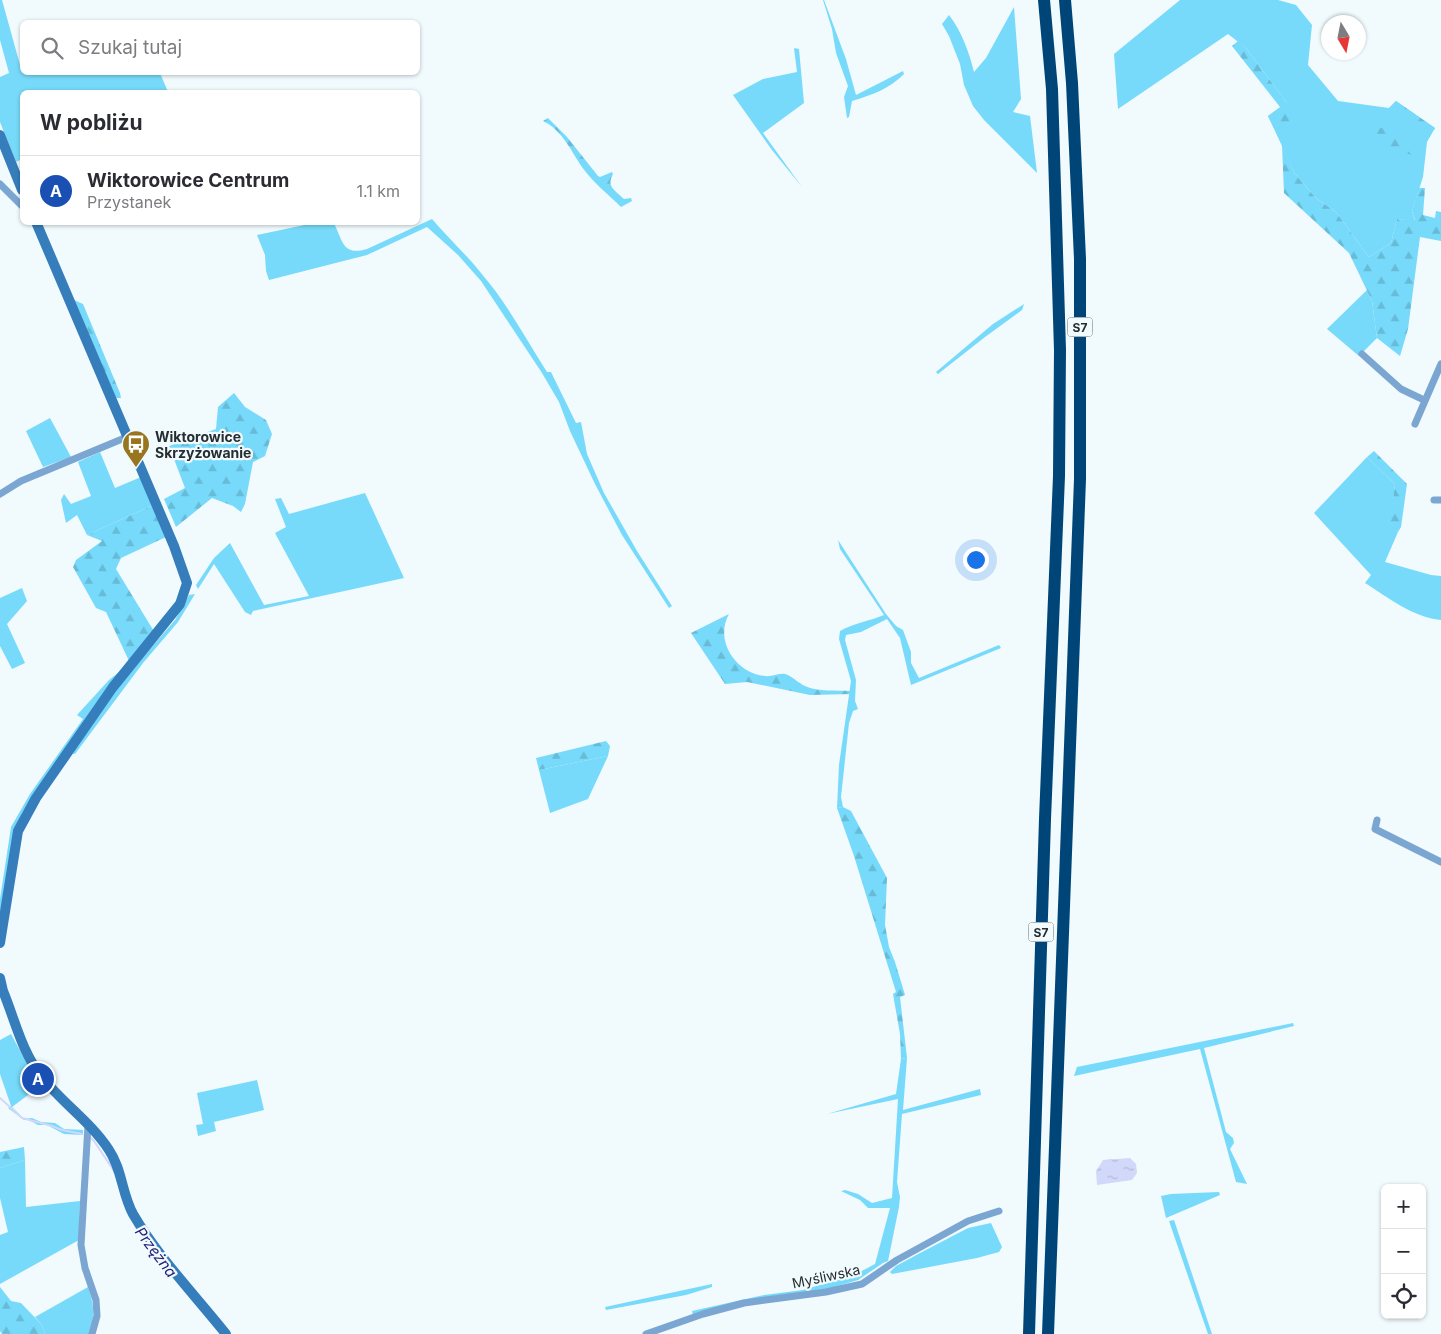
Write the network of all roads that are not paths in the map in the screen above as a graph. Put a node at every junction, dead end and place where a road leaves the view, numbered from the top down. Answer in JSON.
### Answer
{"nodes":[{"id":1,"x":1044,"y":0,"type":"edge"},
{"id":2,"x":1065,"y":0,"type":"edge"},
{"id":3,"x":0,"y":135,"type":"edge"},
{"id":4,"x":0,"y":184,"type":"edge"},
{"id":5,"x":20,"y":185,"type":"edge"},
{"id":6,"x":20,"y":204,"type":"edge"},
{"id":7,"x":37,"y":225,"type":"edge"},
{"id":8,"x":1362,"y":354,"type":"dead end"},
{"id":9,"x":1441,"y":364,"type":"edge"},
{"id":10,"x":1424,"y":400,"type":"junction"},
{"id":11,"x":1414,"y":424,"type":"dead end"},
{"id":12,"x":127,"y":437,"type":"junction"},
{"id":13,"x":0,"y":494,"type":"edge"},
{"id":14,"x":1377,"y":820,"type":"dead end"},
{"id":15,"x":1441,"y":862,"type":"edge"},
{"id":16,"x":0,"y":943,"type":"edge"},
{"id":17,"x":0,"y":978,"type":"edge"},
{"id":18,"x":88,"y":1125,"type":"junction"},
{"id":19,"x":999,"y":1211,"type":"dead end"},
{"id":20,"x":92,"y":1334,"type":"edge"},
{"id":21,"x":226,"y":1334,"type":"edge"},
{"id":22,"x":646,"y":1334,"type":"edge"},
{"id":23,"x":1029,"y":1334,"type":"edge"},
{"id":24,"x":1048,"y":1334,"type":"edge"}],
"edges":[{"from":1,"to":23,"type":"highway","number":"S7"},
{"from":2,"to":24,"type":"highway","number":"S7"},
{"from":3,"to":5,"type":"street"},
{"from":4,"to":6,"type":"street"},
{"from":7,"to":12,"type":"street"},
{"from":8,"to":10,"type":"street"},
{"from":9,"to":10,"type":"street"},
{"from":10,"to":11,"type":"street"},
{"from":12,"to":13,"type":"street"},
{"from":12,"to":16,"type":"street"},
{"from":14,"to":15,"type":"street"},
{"from":17,"to":18,"type":"street"},
{"from":18,"to":20,"type":"street"},
{"from":18,"to":21,"type":"street"},
{"from":19,"to":22,"type":"street","name":"Myśliwska"}]}
